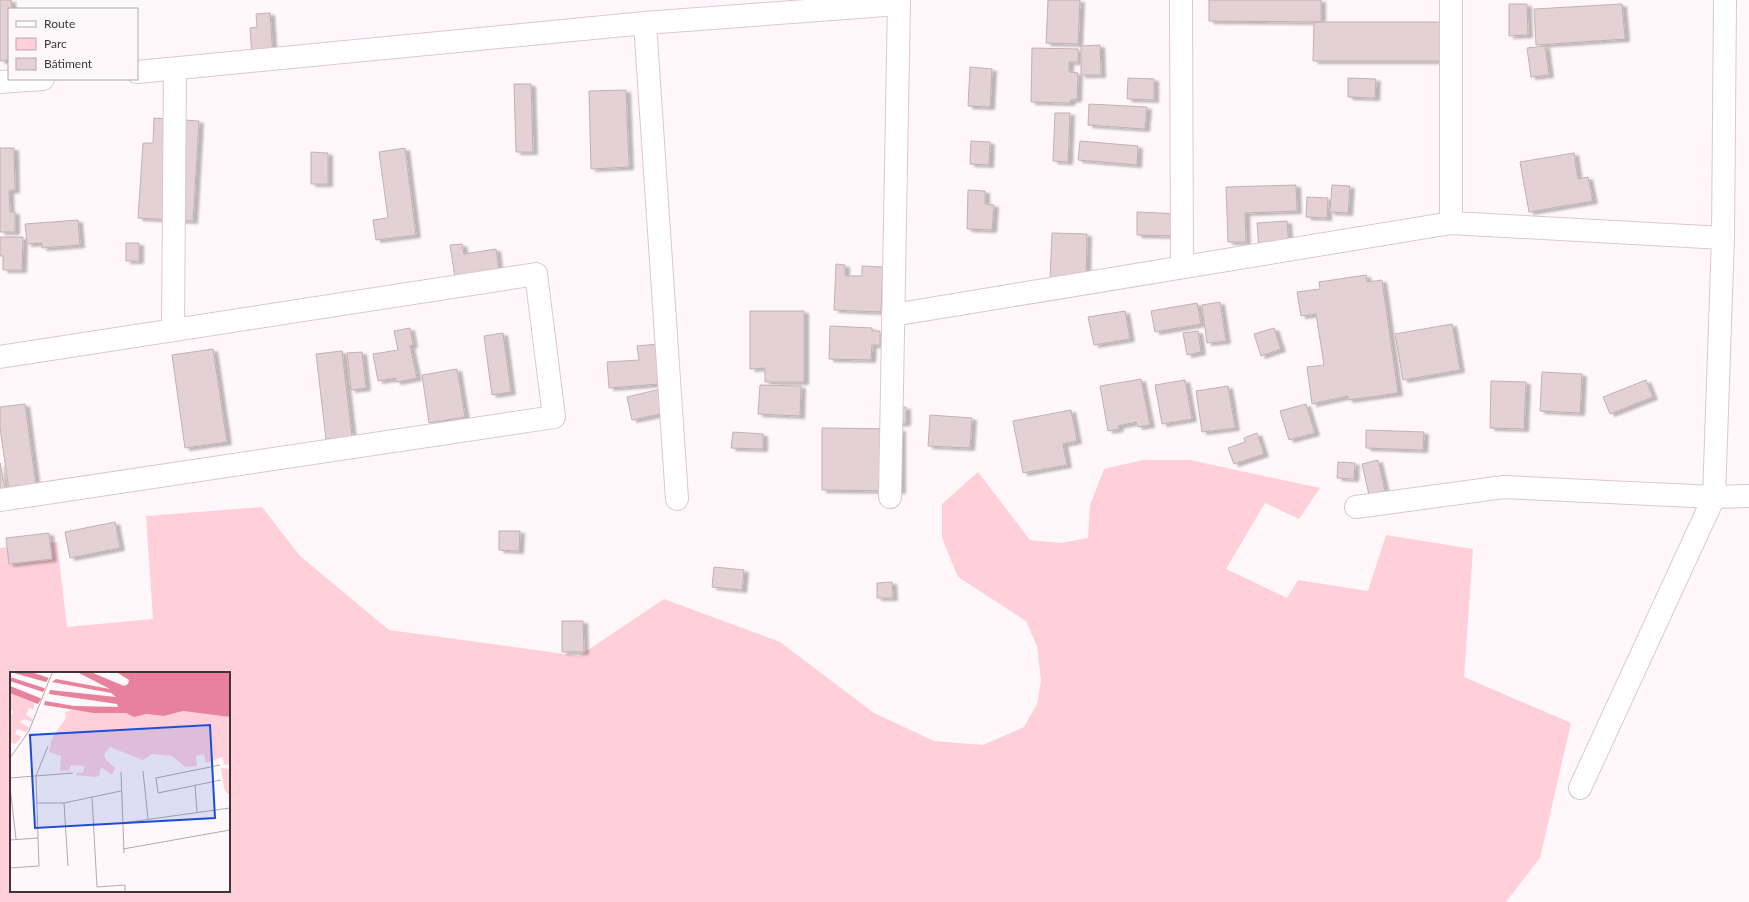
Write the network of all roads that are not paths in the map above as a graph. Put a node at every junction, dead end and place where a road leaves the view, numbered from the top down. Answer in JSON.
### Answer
{"nodes":[{"id":1,"x":1181,"y":0,"type":"edge"},
{"id":2,"x":1451,"y":0,"type":"edge"},
{"id":3,"x":1725,"y":0,"type":"edge"},
{"id":4,"x":899,"y":2,"type":"edge"},
{"id":5,"x":645,"y":23,"type":"junction"},
{"id":6,"x":175,"y":69,"type":"junction"},
{"id":7,"x":138,"y":72,"type":"edge"},
{"id":8,"x":29,"y":80,"type":"edge"},
{"id":9,"x":0,"y":82,"type":"edge"},
{"id":10,"x":1451,"y":223,"type":"junction"},
{"id":11,"x":1723,"y":238,"type":"junction"},
{"id":12,"x":1182,"y":267,"type":"junction"},
{"id":13,"x":893,"y":315,"type":"junction"},
{"id":14,"x":173,"y":330,"type":"junction"},
{"id":15,"x":0,"y":357,"type":"edge"},
{"id":16,"x":1749,"y":496,"type":"edge"},
{"id":17,"x":890,"y":497,"type":"dead end"},
{"id":18,"x":1714,"y":497,"type":"junction"},
{"id":19,"x":677,"y":499,"type":"dead end"},
{"id":20,"x":0,"y":500,"type":"edge"},
{"id":21,"x":1356,"y":507,"type":"dead end"},
{"id":22,"x":1580,"y":788,"type":"dead end"}],
"edges":[{"from":1,"to":12,"type":"street"},
{"from":2,"to":10,"type":"street"},
{"from":3,"to":11,"type":"street"},
{"from":4,"to":5,"type":"street"},
{"from":4,"to":13,"type":"street"},
{"from":5,"to":6,"type":"street"},
{"from":5,"to":19,"type":"street"},
{"from":6,"to":7,"type":"street"},
{"from":6,"to":14,"type":"street"},
{"from":8,"to":9,"type":"street"},
{"from":10,"to":11,"type":"street"},
{"from":10,"to":12,"type":"street"},
{"from":11,"to":18,"type":"street"},
{"from":12,"to":13,"type":"street"},
{"from":13,"to":17,"type":"street"},
{"from":14,"to":15,"type":"street"},
{"from":14,"to":20,"type":"street"},
{"from":16,"to":18,"type":"street"},
{"from":18,"to":21,"type":"street"},
{"from":18,"to":22,"type":"street"}]}
